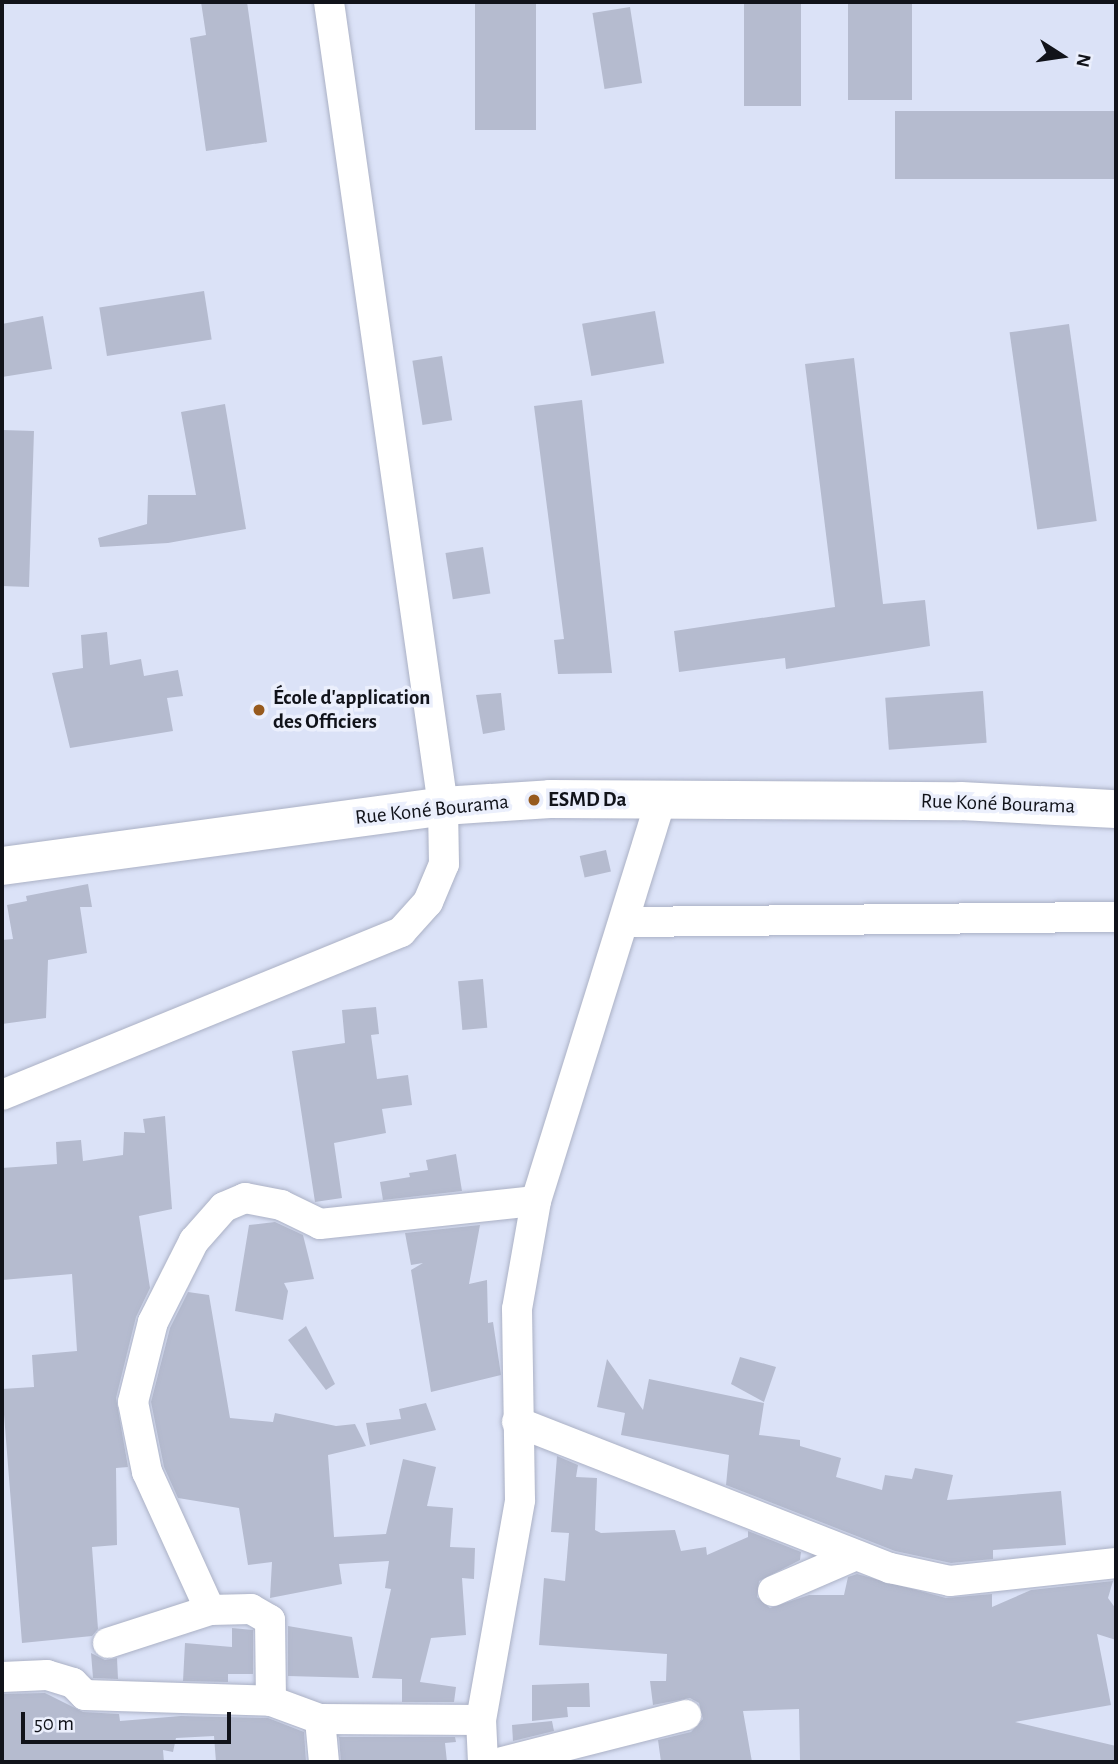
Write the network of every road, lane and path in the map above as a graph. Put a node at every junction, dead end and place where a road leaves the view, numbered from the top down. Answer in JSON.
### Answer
{"nodes":[{"id":1,"x":328,"y":2,"type":"edge"},
{"id":2,"x":661,"y":799,"type":"junction"},
{"id":3,"x":443,"y":806,"type":"junction"},
{"id":4,"x":1116,"y":809,"type":"edge"},
{"id":5,"x":2,"y":866,"type":"edge"},
{"id":6,"x":1116,"y":917,"type":"edge"},
{"id":7,"x":626,"y":922,"type":"junction"},
{"id":8,"x":2,"y":1095,"type":"edge"},
{"id":9,"x":536,"y":1201,"type":"junction"},
{"id":10,"x":517,"y":1422,"type":"junction"},
{"id":11,"x":856,"y":1555,"type":"junction"},
{"id":12,"x":1116,"y":1563,"type":"edge"},
{"id":13,"x":773,"y":1591,"type":"dead end"},
{"id":14,"x":210,"y":1610,"type":"junction"},
{"id":15,"x":108,"y":1643,"type":"dead end"},
{"id":16,"x":2,"y":1677,"type":"edge"},
{"id":17,"x":271,"y":1701,"type":"junction"},
{"id":18,"x":686,"y":1715,"type":"dead end"},
{"id":19,"x":320,"y":1719,"type":"junction"},
{"id":20,"x":481,"y":1720,"type":"junction"},
{"id":21,"x":324,"y":1762,"type":"edge"},
{"id":22,"x":483,"y":1762,"type":"edge"},
{"id":23,"x":502,"y":1762,"type":"edge"}],
"edges":[{"from":1,"to":3,"type":"street"},
{"from":2,"to":3,"type":"highway","name":"Rue Koné Bourama"},
{"from":2,"to":4,"type":"highway","name":"Rue Koné Bourama"},
{"from":2,"to":7,"type":"street"},
{"from":3,"to":5,"type":"highway","name":"Rue Koné Bourama"},
{"from":3,"to":8,"type":"street"},
{"from":6,"to":7,"type":"street"},
{"from":7,"to":9,"type":"street"},
{"from":9,"to":10,"type":"street"},
{"from":9,"to":14,"type":"street"},
{"from":10,"to":11,"type":"street"},
{"from":10,"to":20,"type":"street"},
{"from":11,"to":12,"type":"street"},
{"from":11,"to":13,"type":"street"},
{"from":14,"to":15,"type":"street"},
{"from":14,"to":17,"type":"street"},
{"from":16,"to":17,"type":"street"},
{"from":17,"to":19,"type":"street"},
{"from":18,"to":23,"type":"street"},
{"from":19,"to":20,"type":"street"},
{"from":19,"to":21,"type":"street"},
{"from":20,"to":22,"type":"street"}]}
